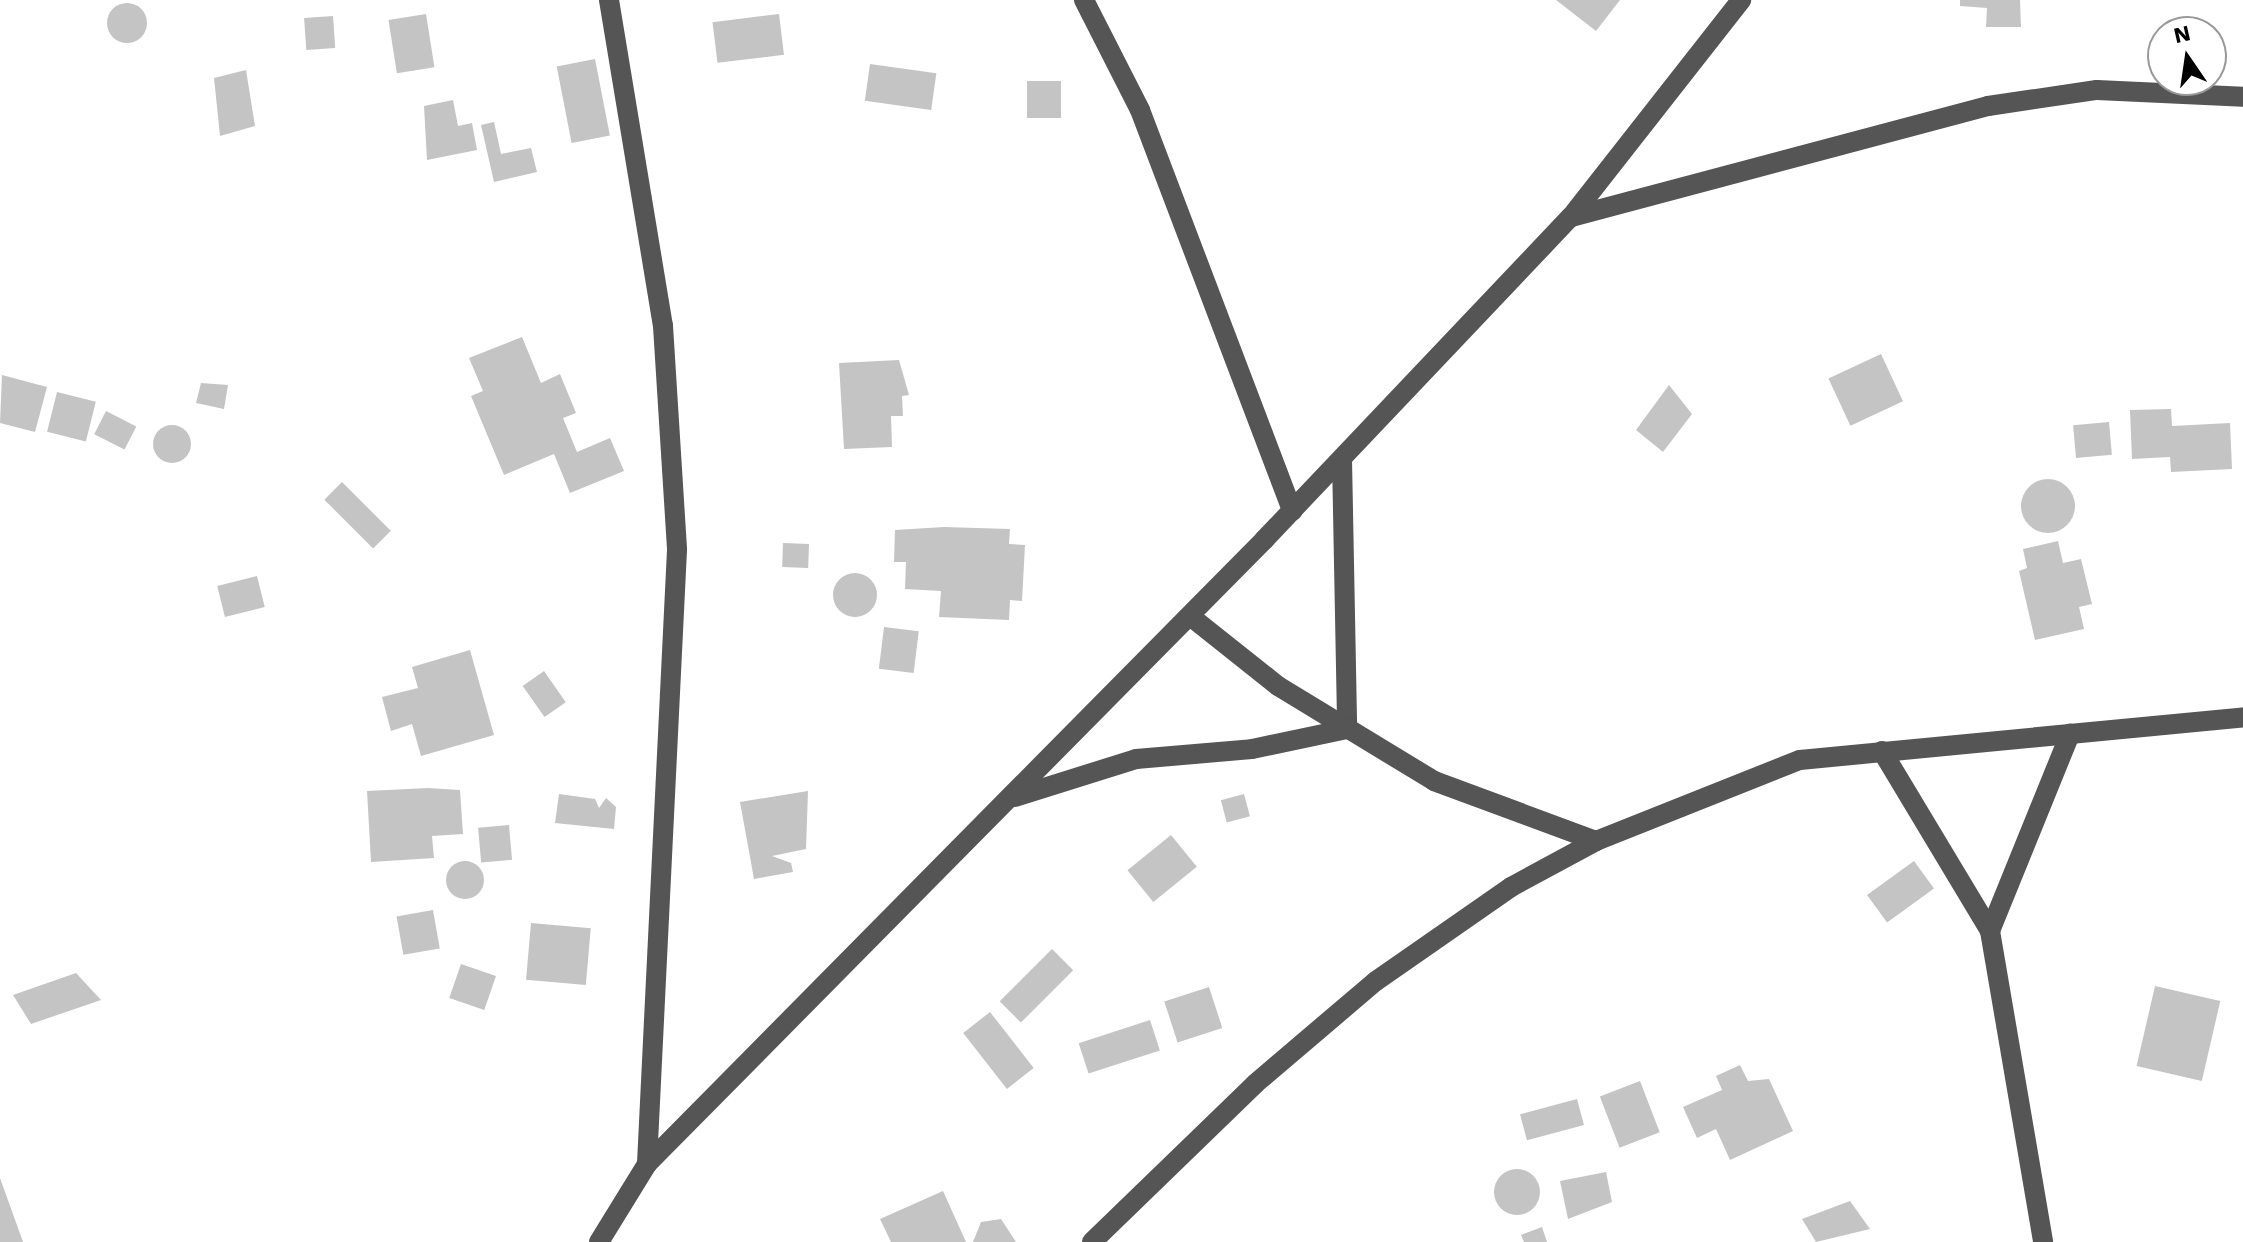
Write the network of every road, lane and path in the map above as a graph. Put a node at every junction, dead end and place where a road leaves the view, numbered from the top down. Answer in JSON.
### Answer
{"nodes":[{"id":1,"x":609,"y":0,"type":"edge"},
{"id":2,"x":1084,"y":0,"type":"edge"},
{"id":3,"x":1741,"y":0,"type":"edge"},
{"id":4,"x":2243,"y":97,"type":"edge"},
{"id":5,"x":1571,"y":217,"type":"junction"},
{"id":6,"x":1342,"y":459,"type":"junction"},
{"id":7,"x":1292,"y":511,"type":"junction"},
{"id":8,"x":1190,"y":616,"type":"junction"},
{"id":9,"x":2243,"y":717,"type":"edge"},
{"id":10,"x":1347,"y":729,"type":"junction"},
{"id":11,"x":2070,"y":734,"type":"junction"},
{"id":12,"x":1882,"y":751,"type":"junction"},
{"id":13,"x":1011,"y":798,"type":"junction"},
{"id":14,"x":1596,"y":841,"type":"junction"},
{"id":15,"x":1990,"y":931,"type":"junction"},
{"id":16,"x":647,"y":1164,"type":"junction"},
{"id":17,"x":599,"y":1242,"type":"edge"},
{"id":18,"x":1092,"y":1242,"type":"edge"},
{"id":19,"x":2043,"y":1242,"type":"edge"}],
"edges":[{"from":1,"to":16,"type":"street"},
{"from":2,"to":7,"type":"street"},
{"from":3,"to":5,"type":"street"},
{"from":4,"to":5,"type":"street"},
{"from":5,"to":6,"type":"street"},
{"from":6,"to":7,"type":"street"},
{"from":6,"to":10,"type":"street"},
{"from":7,"to":8,"type":"street"},
{"from":8,"to":10,"type":"street"},
{"from":8,"to":13,"type":"street"},
{"from":9,"to":11,"type":"street"},
{"from":10,"to":13,"type":"street"},
{"from":10,"to":14,"type":"street"},
{"from":11,"to":12,"type":"street"},
{"from":11,"to":15,"type":"street"},
{"from":12,"to":14,"type":"street"},
{"from":12,"to":15,"type":"street"},
{"from":13,"to":16,"type":"street"},
{"from":14,"to":18,"type":"street"},
{"from":15,"to":19,"type":"street"},
{"from":16,"to":17,"type":"street"}]}
